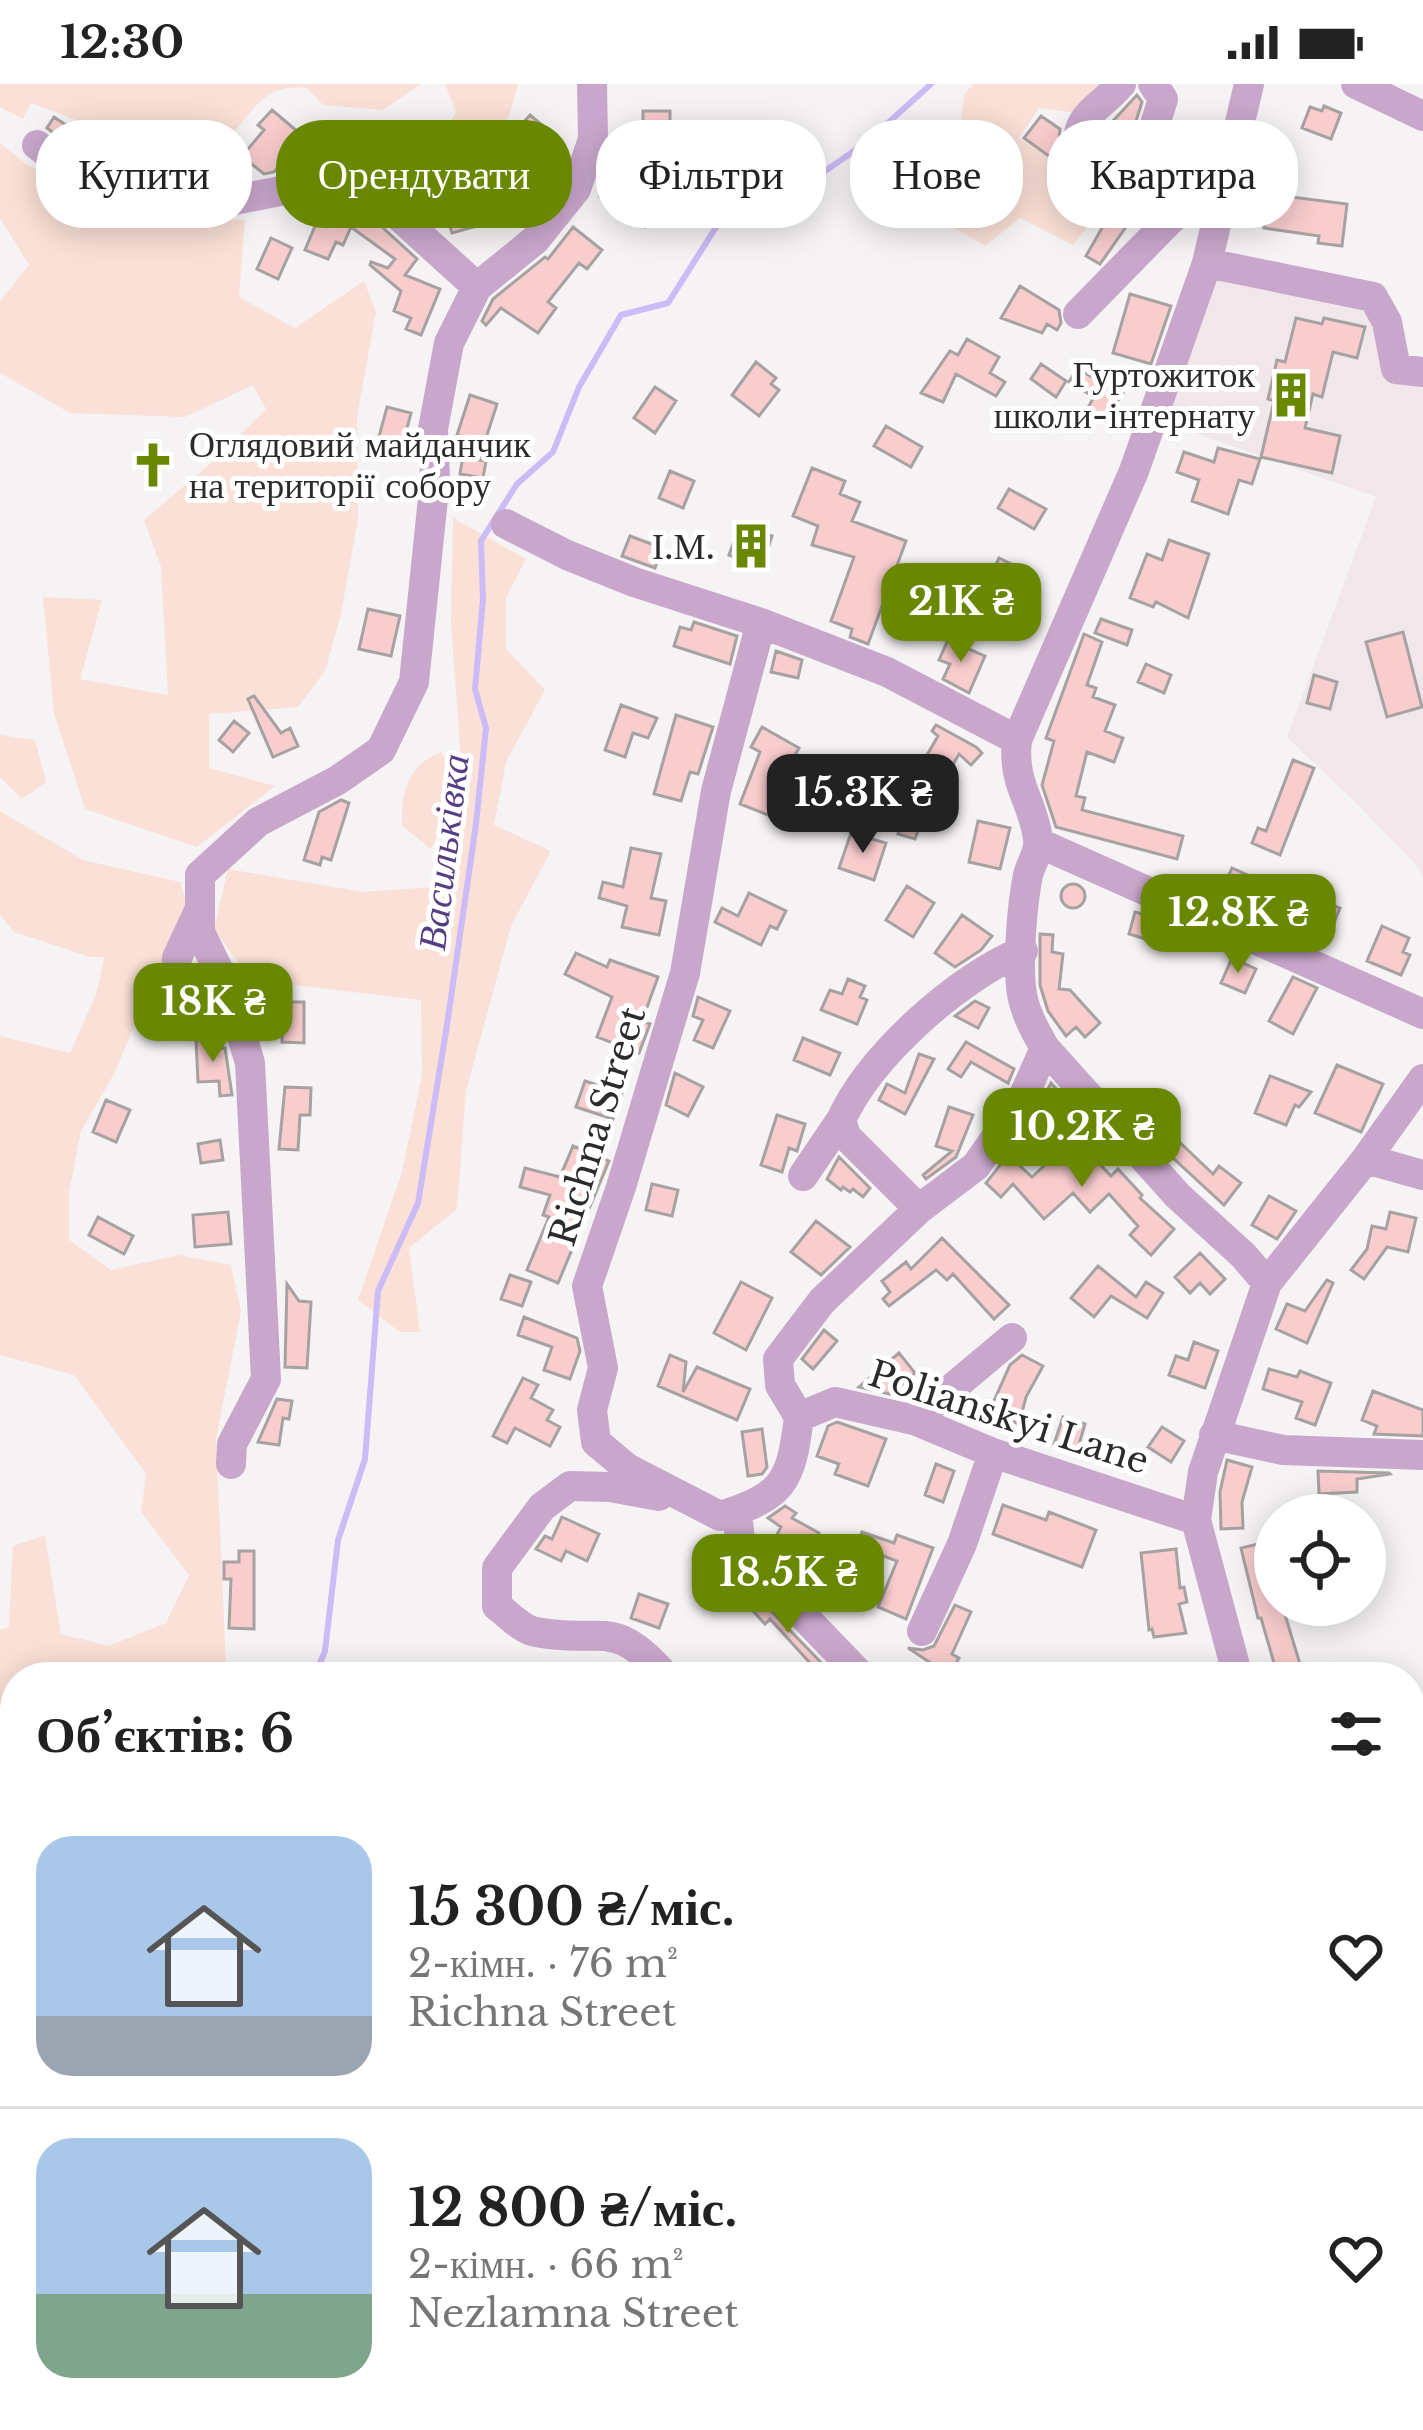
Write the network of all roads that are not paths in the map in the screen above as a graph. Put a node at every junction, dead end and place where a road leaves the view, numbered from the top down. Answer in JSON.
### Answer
{"nodes":[{"id":1,"x":592,"y":84,"type":"edge"},
{"id":2,"x":1121,"y":84,"type":"edge"},
{"id":3,"x":1153,"y":84,"type":"edge"},
{"id":4,"x":1249,"y":84,"type":"edge"},
{"id":5,"x":1356,"y":84,"type":"edge"},
{"id":6,"x":1423,"y":116,"type":"edge"},
{"id":7,"x":1083,"y":120,"type":"edge"},
{"id":8,"x":1156,"y":120,"type":"edge"},
{"id":9,"x":1237,"y":120,"type":"edge"},
{"id":10,"x":252,"y":197,"type":"edge"},
{"id":11,"x":1167,"y":228,"type":"edge"},
{"id":12,"x":1212,"y":228,"type":"edge"},
{"id":13,"x":1207,"y":263,"type":"junction"},
{"id":14,"x":477,"y":287,"type":"junction"},
{"id":15,"x":1078,"y":314,"type":"dead end"},
{"id":16,"x":1423,"y":373,"type":"edge"},
{"id":17,"x":506,"y":524,"type":"dead end"},
{"id":18,"x":761,"y":623,"type":"junction"},
{"id":19,"x":1018,"y":740,"type":"junction"},
{"id":20,"x":1039,"y":843,"type":"junction"},
{"id":21,"x":200,"y":908,"type":"junction"},
{"id":22,"x":1022,"y":951,"type":"junction"},
{"id":23,"x":1423,"y":1014,"type":"edge"},
{"id":24,"x":169,"y":1021,"type":"dead end"},
{"id":25,"x":1045,"y":1048,"type":"junction"},
{"id":26,"x":1423,"y":1079,"type":"edge"},
{"id":27,"x":841,"y":1120,"type":"junction"},
{"id":28,"x":1366,"y":1159,"type":"junction"},
{"id":29,"x":1423,"y":1175,"type":"edge"},
{"id":30,"x":802,"y":1176,"type":"dead end"},
{"id":31,"x":920,"y":1208,"type":"junction"},
{"id":32,"x":1267,"y":1282,"type":"junction"},
{"id":33,"x":1012,"y":1338,"type":"dead end"},
{"id":34,"x":800,"y":1417,"type":"junction"},
{"id":35,"x":914,"y":1420,"type":"junction"},
{"id":36,"x":1214,"y":1435,"type":"junction"},
{"id":37,"x":993,"y":1454,"type":"junction"},
{"id":38,"x":1423,"y":1455,"type":"edge"},
{"id":39,"x":231,"y":1464,"type":"dead end"},
{"id":40,"x":694,"y":1503,"type":"junction"},
{"id":41,"x":737,"y":1511,"type":"junction"},
{"id":42,"x":1196,"y":1520,"type":"junction"},
{"id":43,"x":922,"y":1631,"type":"dead end"},
{"id":44,"x":652,"y":1662,"type":"edge"},
{"id":45,"x":848,"y":1662,"type":"edge"},
{"id":46,"x":1234,"y":1662,"type":"edge"}],
"edges":[{"from":1,"to":14,"type":"street"},
{"from":2,"to":7,"type":"street"},
{"from":3,"to":8,"type":"street"},
{"from":4,"to":9,"type":"street"},
{"from":5,"to":6,"type":"street"},
{"from":10,"to":14,"type":"street"},
{"from":11,"to":15,"type":"street"},
{"from":12,"to":13,"type":"street"},
{"from":13,"to":16,"type":"street"},
{"from":13,"to":19,"type":"street"},
{"from":14,"to":21,"type":"street"},
{"from":17,"to":18,"type":"street"},
{"from":18,"to":19,"type":"street"},
{"from":18,"to":40,"type":"street","name":"Richna Street"},
{"from":19,"to":20,"type":"street"},
{"from":20,"to":22,"type":"street"},
{"from":20,"to":23,"type":"street"},
{"from":21,"to":24,"type":"street"},
{"from":21,"to":39,"type":"street"},
{"from":22,"to":25,"type":"street"},
{"from":22,"to":27,"type":"street"},
{"from":25,"to":31,"type":"street"},
{"from":25,"to":32,"type":"street"},
{"from":26,"to":28,"type":"street"},
{"from":27,"to":30,"type":"street"},
{"from":27,"to":31,"type":"street"},
{"from":28,"to":29,"type":"street"},
{"from":28,"to":32,"type":"street"},
{"from":31,"to":34,"type":"street"},
{"from":32,"to":36,"type":"street"},
{"from":33,"to":35,"type":"street"},
{"from":34,"to":35,"type":"street","name":"Polianskyi Lane"},
{"from":34,"to":41,"type":"street"},
{"from":35,"to":37,"type":"street","name":"Polianskyi Lane"},
{"from":36,"to":38,"type":"street"},
{"from":36,"to":42,"type":"street"},
{"from":37,"to":42,"type":"street","name":"Polianskyi Lane"},
{"from":37,"to":43,"type":"street"},
{"from":40,"to":41,"type":"street","name":"Richna Street"},
{"from":40,"to":44,"type":"street"},
{"from":41,"to":45,"type":"street"},
{"from":42,"to":46,"type":"street"}]}
